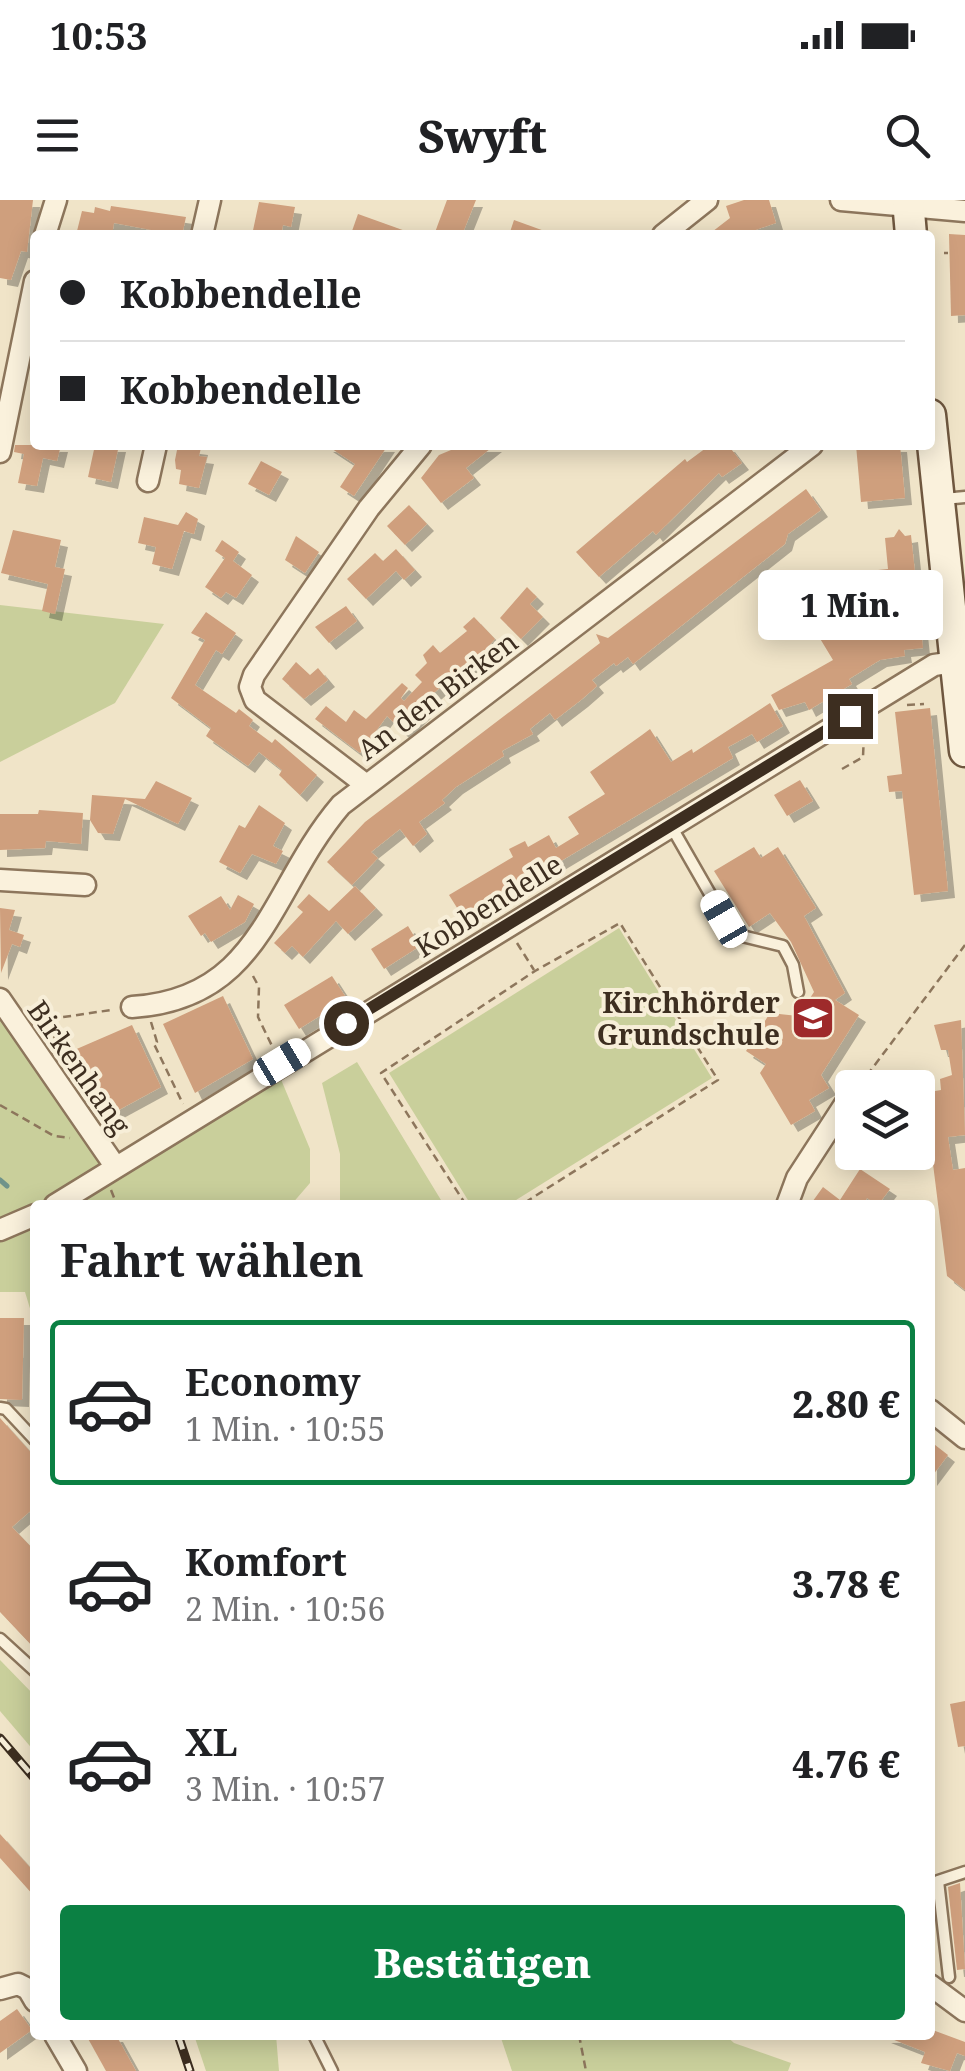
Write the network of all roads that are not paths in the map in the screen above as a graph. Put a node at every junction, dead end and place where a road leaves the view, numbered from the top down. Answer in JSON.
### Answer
{"nodes":[{"id":1,"x":56,"y":200,"type":"edge"},
{"id":2,"x":210,"y":200,"type":"edge"},
{"id":3,"x":707,"y":200,"type":"edge"},
{"id":4,"x":841,"y":200,"type":"edge"},
{"id":5,"x":965,"y":211,"type":"edge"},
{"id":6,"x":909,"y":214,"type":"edge"},
{"id":7,"x":47,"y":230,"type":"edge"},
{"id":8,"x":203,"y":230,"type":"edge"},
{"id":9,"x":668,"y":230,"type":"edge"},
{"id":10,"x":30,"y":305,"type":"edge"},
{"id":11,"x":935,"y":434,"type":"edge"},
{"id":12,"x":155,"y":450,"type":"edge"},
{"id":13,"x":417,"y":450,"type":"edge"},
{"id":14,"x":805,"y":450,"type":"edge"},
{"id":15,"x":0,"y":452,"type":"edge"},
{"id":16,"x":148,"y":482,"type":"dead end"},
{"id":17,"x":952,"y":498,"type":"edge"},
{"id":18,"x":958,"y":643,"type":"edge"},
{"id":19,"x":965,"y":752,"type":"edge"},
{"id":20,"x":365,"y":784,"type":"junction"},
{"id":21,"x":670,"y":825,"type":"junction"},
{"id":22,"x":0,"y":880,"type":"edge"},
{"id":23,"x":85,"y":885,"type":"dead end"},
{"id":24,"x":798,"y":992,"type":"dead end"},
{"id":25,"x":0,"y":999,"type":"edge"},
{"id":26,"x":139,"y":1006,"type":"road end"},
{"id":27,"x":835,"y":1120,"type":"edge"},
{"id":28,"x":115,"y":1166,"type":"junction"},
{"id":29,"x":63,"y":1200,"type":"edge"},
{"id":30,"x":790,"y":1200,"type":"edge"},
{"id":31,"x":30,"y":1217,"type":"edge"},
{"id":32,"x":0,"y":1230,"type":"edge"},
{"id":33,"x":0,"y":1408,"type":"edge"},
{"id":34,"x":935,"y":1414,"type":"edge"},
{"id":35,"x":30,"y":1434,"type":"edge"},
{"id":36,"x":965,"y":1438,"type":"edge"},
{"id":37,"x":0,"y":1639,"type":"edge"},
{"id":38,"x":30,"y":1666,"type":"edge"},
{"id":39,"x":965,"y":1872,"type":"edge"},
{"id":40,"x":939,"y":1981,"type":"edge"},
{"id":41,"x":0,"y":1989,"type":"edge"},
{"id":42,"x":30,"y":1992,"type":"edge"},
{"id":43,"x":965,"y":2011,"type":"edge"},
{"id":44,"x":58,"y":2040,"type":"edge"},
{"id":45,"x":316,"y":2040,"type":"edge"},
{"id":46,"x":76,"y":2071,"type":"edge"},
{"id":47,"x":332,"y":2071,"type":"edge"}],
"edges":[{"from":1,"to":7,"type":"street"},
{"from":2,"to":8,"type":"street"},
{"from":3,"to":9,"type":"street"},
{"from":4,"to":6,"type":"street"},
{"from":5,"to":6,"type":"street"},
{"from":10,"to":15,"type":"street"},
{"from":11,"to":17,"type":"main road"},
{"from":12,"to":16,"type":"street"},
{"from":13,"to":20,"type":"street"},
{"from":14,"to":20,"type":"street","name":"An den Birken"},
{"from":17,"to":18,"type":"main road"},
{"from":18,"to":19,"type":"main road"},
{"from":18,"to":21,"type":"street","name":"Kobbendelle"},
{"from":20,"to":26,"type":"street","name":"An den Birken"},
{"from":21,"to":24,"type":"lane"},
{"from":21,"to":28,"type":"street","name":"Kobbendelle"},
{"from":22,"to":23,"type":"street"},
{"from":25,"to":28,"type":"street","name":"Birkenhang"},
{"from":27,"to":30,"type":"street"},
{"from":28,"to":29,"type":"street","name":"Kobbendelle"},
{"from":31,"to":32,"type":"street"},
{"from":33,"to":35,"type":"lane"},
{"from":34,"to":36,"type":"street"},
{"from":37,"to":38,"type":"lane"},
{"from":39,"to":40,"type":"lane"},
{"from":40,"to":43,"type":"street"},
{"from":41,"to":42,"type":"street"},
{"from":44,"to":46,"type":"street"},
{"from":45,"to":47,"type":"lane"}]}
